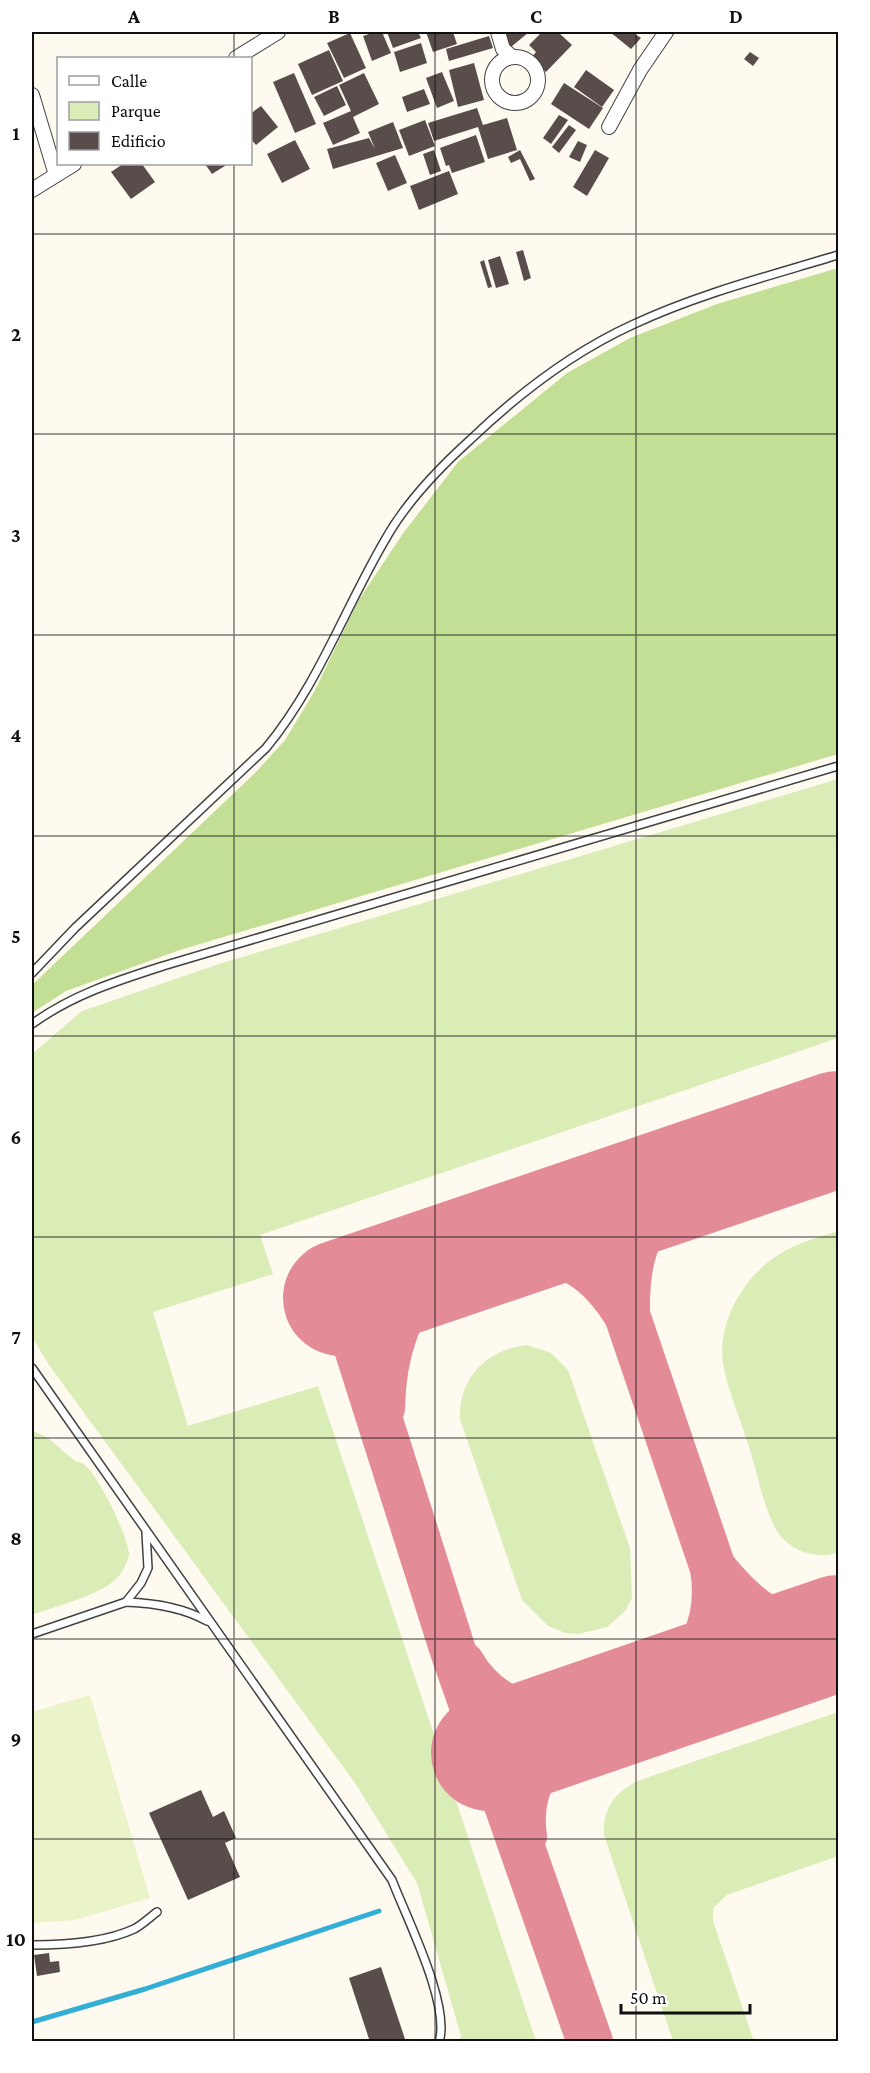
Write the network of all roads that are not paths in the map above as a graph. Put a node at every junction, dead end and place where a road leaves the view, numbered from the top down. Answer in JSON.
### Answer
{"nodes":[{"id":1,"x":278,"y":32,"type":"edge"},
{"id":2,"x":498,"y":32,"type":"edge"},
{"id":3,"x":666,"y":32,"type":"edge"},
{"id":4,"x":238,"y":57,"type":"edge"},
{"id":5,"x":512,"y":57,"type":"dead end"},
{"id":6,"x":32,"y":95,"type":"edge"},
{"id":7,"x":609,"y":127,"type":"dead end"},
{"id":8,"x":72,"y":165,"type":"edge"},
{"id":9,"x":56,"y":175,"type":"junction"},
{"id":10,"x":32,"y":190,"type":"edge"},
{"id":11,"x":838,"y":255,"type":"edge"},
{"id":12,"x":838,"y":766,"type":"edge"},
{"id":13,"x":32,"y":973,"type":"edge"},
{"id":14,"x":32,"y":1024,"type":"edge"},
{"id":15,"x":32,"y":1368,"type":"edge"},
{"id":16,"x":146,"y":1531,"type":"junction"},
{"id":17,"x":126,"y":1602,"type":"junction"},
{"id":18,"x":208,"y":1622,"type":"junction"},
{"id":19,"x":32,"y":1634,"type":"edge"},
{"id":20,"x":157,"y":1912,"type":"dead end"},
{"id":21,"x":32,"y":1945,"type":"edge"},
{"id":22,"x":439,"y":2042,"type":"edge"}],
"edges":[{"from":1,"to":4,"type":"street"},
{"from":2,"to":5,"type":"street"},
{"from":3,"to":7,"type":"street"},
{"from":6,"to":9,"type":"street"},
{"from":8,"to":9,"type":"street"},
{"from":9,"to":10,"type":"street"},
{"from":11,"to":13,"type":"lane"},
{"from":12,"to":14,"type":"lane"},
{"from":15,"to":16,"type":"lane"},
{"from":16,"to":17,"type":"lane"},
{"from":16,"to":18,"type":"lane"},
{"from":17,"to":18,"type":"lane"},
{"from":17,"to":19,"type":"lane"},
{"from":18,"to":22,"type":"lane"},
{"from":20,"to":21,"type":"lane"}]}
